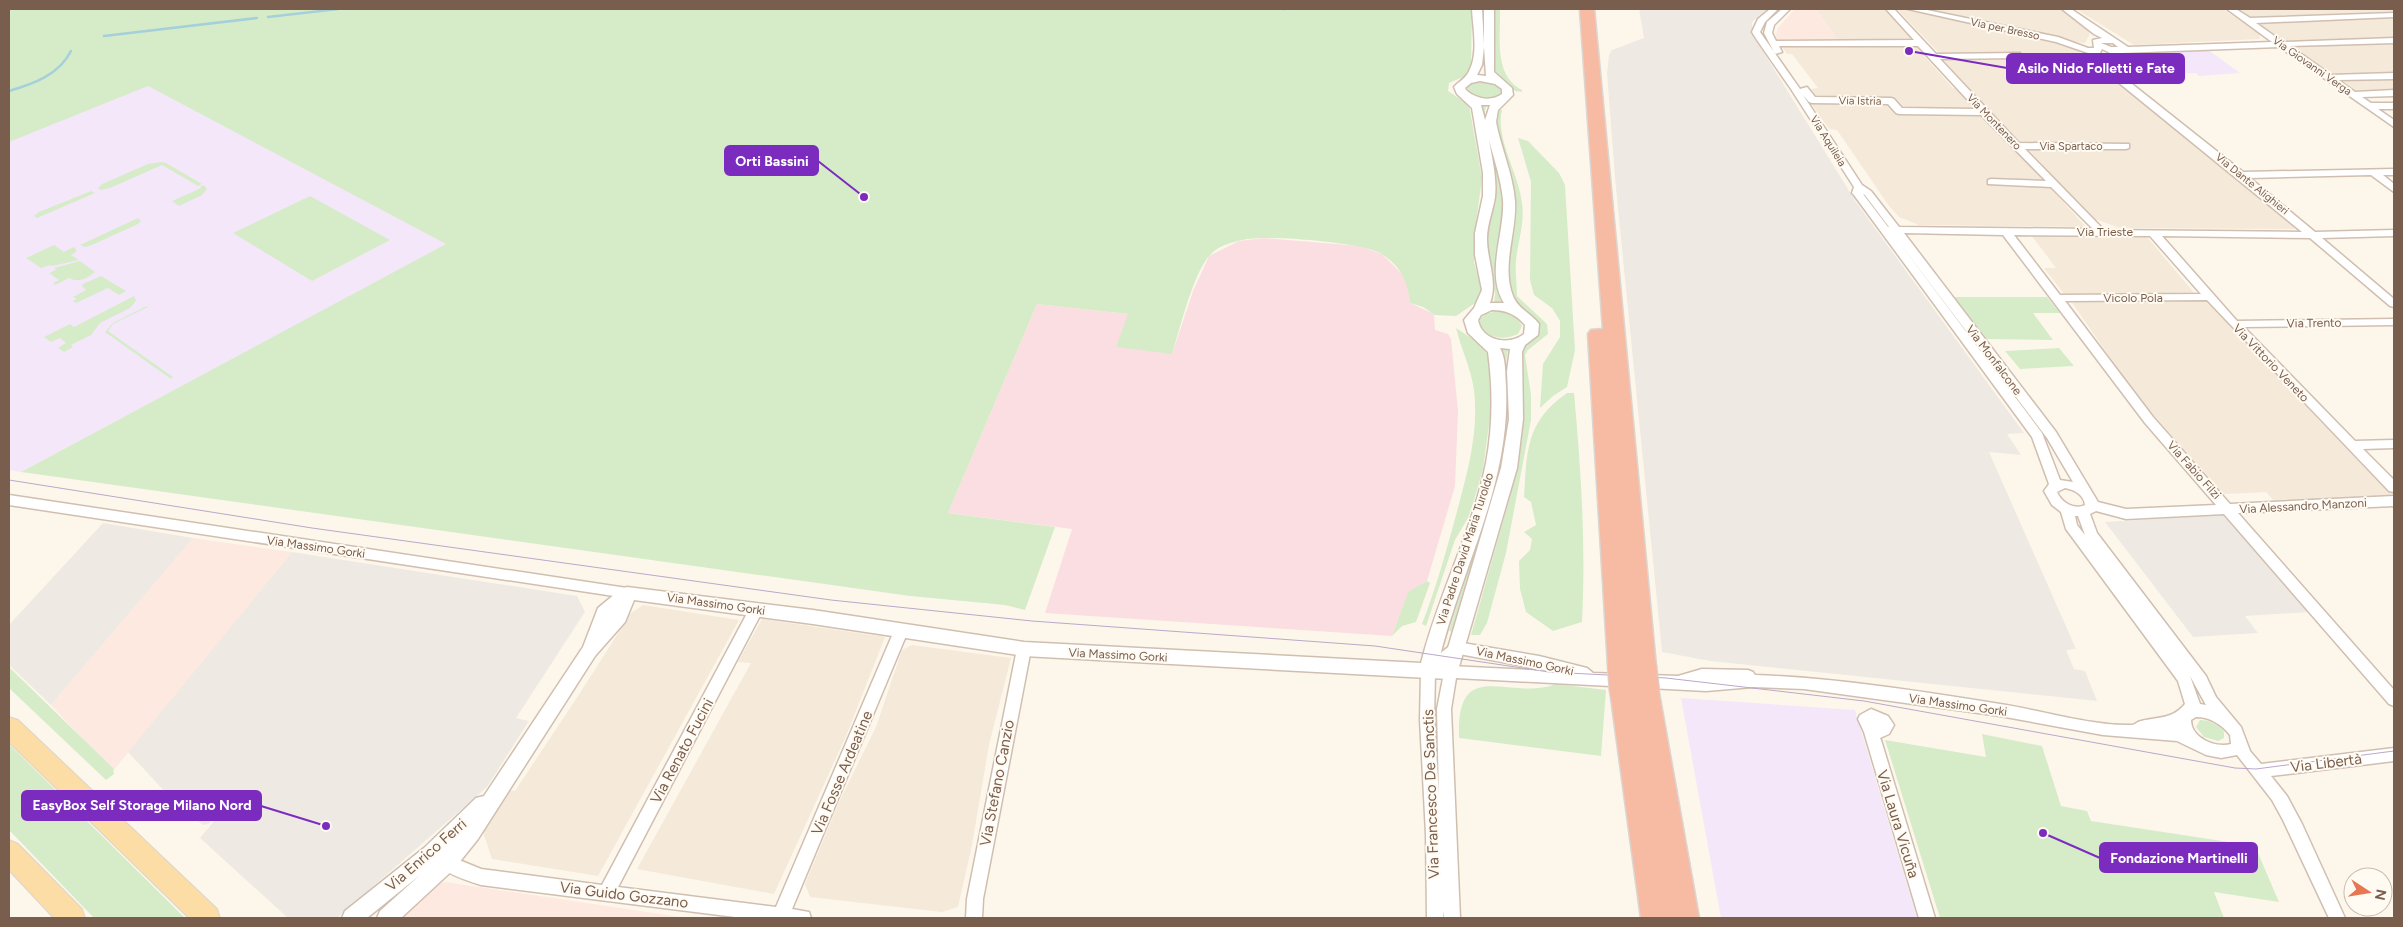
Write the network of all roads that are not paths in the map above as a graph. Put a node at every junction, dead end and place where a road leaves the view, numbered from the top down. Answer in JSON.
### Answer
{"nodes":[{"id":1,"x":1477,"y":9,"type":"edge"},
{"id":2,"x":1489,"y":9,"type":"edge"},
{"id":3,"x":1575,"y":9,"type":"edge"},
{"id":4,"x":1587,"y":9,"type":"edge"},
{"id":5,"x":1774,"y":9,"type":"edge"},
{"id":6,"x":1786,"y":9,"type":"edge"},
{"id":7,"x":1890,"y":9,"type":"edge"},
{"id":8,"x":1912,"y":9,"type":"edge"},
{"id":9,"x":2066,"y":9,"type":"edge"},
{"id":10,"x":2230,"y":9,"type":"edge"},
{"id":11,"x":2394,"y":15,"type":"edge"},
{"id":12,"x":2248,"y":21,"type":"junction"},
{"id":13,"x":2394,"y":40,"type":"edge"},
{"id":14,"x":2097,"y":42,"type":"junction"},
{"id":15,"x":1777,"y":43,"type":"dead end"},
{"id":16,"x":1922,"y":43,"type":"junction"},
{"id":17,"x":2282,"y":45,"type":"junction"},
{"id":18,"x":2117,"y":46,"type":"junction"},
{"id":19,"x":2017,"y":55,"type":"dead end"},
{"id":20,"x":1934,"y":57,"type":"junction"},
{"id":21,"x":2107,"y":68,"type":"junction"},
{"id":22,"x":2394,"y":76,"type":"edge"},
{"id":23,"x":2329,"y":78,"type":"junction"},
{"id":24,"x":1468,"y":80,"type":"junction"},
{"id":25,"x":1498,"y":81,"type":"junction"},
{"id":26,"x":1799,"y":90,"type":"junction"},
{"id":27,"x":2394,"y":93,"type":"edge"},
{"id":28,"x":2353,"y":95,"type":"junction"},
{"id":29,"x":1470,"y":99,"type":"junction"},
{"id":30,"x":1502,"y":100,"type":"junction"},
{"id":31,"x":2369,"y":106,"type":"junction"},
{"id":32,"x":2394,"y":106,"type":"edge"},
{"id":33,"x":1983,"y":112,"type":"junction"},
{"id":34,"x":2394,"y":124,"type":"edge"},
{"id":35,"x":2016,"y":146,"type":"junction"},
{"id":36,"x":2126,"y":146,"type":"dead end"},
{"id":37,"x":2373,"y":172,"type":"junction"},
{"id":38,"x":2394,"y":172,"type":"edge"},
{"id":39,"x":2241,"y":175,"type":"junction"},
{"id":40,"x":1991,"y":182,"type":"dead end"},
{"id":41,"x":2053,"y":184,"type":"junction"},
{"id":42,"x":1859,"y":188,"type":"junction"},
{"id":43,"x":2394,"y":190,"type":"edge"},
{"id":44,"x":1883,"y":230,"type":"junction"},
{"id":45,"x":1896,"y":230,"type":"junction"},
{"id":46,"x":2006,"y":231,"type":"junction"},
{"id":47,"x":2101,"y":232,"type":"junction"},
{"id":48,"x":2153,"y":233,"type":"junction"},
{"id":49,"x":2394,"y":233,"type":"edge"},
{"id":50,"x":2313,"y":235,"type":"junction"},
{"id":51,"x":2210,"y":297,"type":"junction"},
{"id":52,"x":2056,"y":298,"type":"junction"},
{"id":53,"x":2394,"y":304,"type":"edge"},
{"id":54,"x":1514,"y":309,"type":"junction"},
{"id":55,"x":1480,"y":310,"type":"junction"},
{"id":56,"x":2394,"y":322,"type":"edge"},
{"id":57,"x":2234,"y":324,"type":"junction"},
{"id":58,"x":1485,"y":340,"type":"junction"},
{"id":59,"x":1519,"y":343,"type":"junction"},
{"id":60,"x":2394,"y":444,"type":"edge"},
{"id":61,"x":2351,"y":445,"type":"junction"},
{"id":62,"x":2056,"y":485,"type":"junction"},
{"id":63,"x":2394,"y":488,"type":"edge"},
{"id":64,"x":9,"y":500,"type":"edge"},
{"id":65,"x":2394,"y":502,"type":"edge"},
{"id":66,"x":2087,"y":503,"type":"junction"},
{"id":67,"x":2067,"y":508,"type":"junction"},
{"id":68,"x":2228,"y":510,"type":"junction"},
{"id":69,"x":627,"y":593,"type":"junction"},
{"id":70,"x":756,"y":610,"type":"junction"},
{"id":71,"x":901,"y":631,"type":"junction"},
{"id":72,"x":1457,"y":648,"type":"junction"},
{"id":73,"x":1024,"y":649,"type":"junction"},
{"id":74,"x":1428,"y":670,"type":"junction"},
{"id":75,"x":1450,"y":672,"type":"junction"},
{"id":76,"x":1626,"y":679,"type":"junction"},
{"id":77,"x":2394,"y":700,"type":"edge"},
{"id":78,"x":2186,"y":714,"type":"junction"},
{"id":79,"x":2232,"y":726,"type":"junction"},
{"id":80,"x":9,"y":727,"type":"edge"},
{"id":81,"x":1872,"y":730,"type":"dead end"},
{"id":82,"x":2111,"y":730,"type":"junction"},
{"id":83,"x":2195,"y":741,"type":"junction"},
{"id":84,"x":2239,"y":741,"type":"junction"},
{"id":85,"x":2394,"y":754,"type":"edge"},
{"id":86,"x":2258,"y":771,"type":"junction"},
{"id":87,"x":11,"y":855,"type":"edge"},
{"id":88,"x":439,"y":858,"type":"junction"},
{"id":89,"x":607,"y":892,"type":"junction"},
{"id":90,"x":781,"y":915,"type":"junction"},
{"id":91,"x":72,"y":918,"type":"edge"},
{"id":92,"x":207,"y":918,"type":"edge"},
{"id":93,"x":352,"y":918,"type":"edge"},
{"id":94,"x":387,"y":918,"type":"edge"},
{"id":95,"x":803,"y":918,"type":"edge"},
{"id":96,"x":974,"y":918,"type":"edge"},
{"id":97,"x":1435,"y":918,"type":"edge"},
{"id":98,"x":1452,"y":918,"type":"edge"},
{"id":99,"x":1656,"y":918,"type":"edge"},
{"id":100,"x":1684,"y":918,"type":"edge"},
{"id":101,"x":1927,"y":918,"type":"edge"},
{"id":102,"x":2337,"y":918,"type":"edge"}],
"edges":[{"from":1,"to":24,"type":"street"},
{"from":2,"to":25,"type":"street"},
{"from":3,"to":76,"type":"highway"},
{"from":4,"to":76,"type":"highway"},
{"from":5,"to":26,"type":"street","name":"Via Aquileia"},
{"from":6,"to":26,"type":"street","name":"Via Aquileia"},
{"from":7,"to":16,"type":"street","name":"Via Montenero"},
{"from":8,"to":14,"type":"street","name":"Via per Bresso"},
{"from":9,"to":14,"type":"street"},
{"from":10,"to":12,"type":"street","name":"Via Giovanni Verga"},
{"from":11,"to":12,"type":"street"},
{"from":12,"to":17,"type":"street","name":"Via Giovanni Verga"},
{"from":13,"to":17,"type":"street"},
{"from":14,"to":18,"type":"street"},
{"from":14,"to":21,"type":"street","name":"Via Dante Alighieri"},
{"from":15,"to":16,"type":"street"},
{"from":16,"to":20,"type":"street","name":"Via Montenero"},
{"from":17,"to":18,"type":"street"},
{"from":17,"to":23,"type":"street","name":"Via Giovanni Verga"},
{"from":18,"to":21,"type":"street"},
{"from":19,"to":20,"type":"street"},
{"from":20,"to":33,"type":"street","name":"Via Montenero"},
{"from":21,"to":39,"type":"street","name":"Via Dante Alighieri"},
{"from":22,"to":23,"type":"street"},
{"from":23,"to":28,"type":"street","name":"Via Giovanni Verga"},
{"from":24,"to":25,"type":"street"},
{"from":24,"to":29,"type":"street"},
{"from":25,"to":30,"type":"street"},
{"from":26,"to":33,"type":"street","name":"Via Istria"},
{"from":26,"to":42,"type":"street","name":"Via Aquileia"},
{"from":27,"to":28,"type":"street"},
{"from":28,"to":31,"type":"street","name":"Via Giovanni Verga"},
{"from":29,"to":30,"type":"street"},
{"from":29,"to":55,"type":"street"},
{"from":30,"to":54,"type":"street"},
{"from":31,"to":32,"type":"street"},
{"from":31,"to":34,"type":"street","name":"Via Giovanni Verga"},
{"from":33,"to":35,"type":"street","name":"Via Montenero"},
{"from":35,"to":36,"type":"street","name":"Via Spartaco"},
{"from":35,"to":41,"type":"street","name":"Via Montenero"},
{"from":37,"to":38,"type":"street"},
{"from":37,"to":39,"type":"street"},
{"from":37,"to":43,"type":"street"},
{"from":39,"to":50,"type":"street","name":"Via Dante Alighieri"},
{"from":40,"to":41,"type":"street"},
{"from":41,"to":47,"type":"street","name":"Via Montenero"},
{"from":42,"to":44,"type":"street","name":"Via Aquileia"},
{"from":42,"to":45,"type":"street","name":"Via Aquileia"},
{"from":44,"to":45,"type":"street","name":"Via Trieste"},
{"from":44,"to":62,"type":"street","name":"Via Monfalcone"},
{"from":45,"to":46,"type":"street","name":"Via Trieste"},
{"from":45,"to":66,"type":"street","name":"Via Monfalcone"},
{"from":46,"to":47,"type":"street","name":"Via Trieste"},
{"from":46,"to":52,"type":"street","name":"Via Fabio Filzi"},
{"from":47,"to":48,"type":"street","name":"Via Trieste"},
{"from":48,"to":50,"type":"street","name":"Via Trieste"},
{"from":48,"to":51,"type":"street","name":"Via Vittorio Veneto"},
{"from":49,"to":50,"type":"street","name":"Via Trieste"},
{"from":50,"to":53,"type":"street","name":"Via Dante Alighieri"},
{"from":51,"to":52,"type":"street","name":"Vicolo Pola"},
{"from":51,"to":57,"type":"street","name":"Via Vittorio Veneto"},
{"from":52,"to":68,"type":"street","name":"Via Fabio Filzi"},
{"from":54,"to":55,"type":"street"},
{"from":54,"to":59,"type":"street"},
{"from":55,"to":58,"type":"street"},
{"from":56,"to":57,"type":"street","name":"Via Trento"},
{"from":57,"to":61,"type":"street","name":"Via Vittorio Veneto"},
{"from":58,"to":59,"type":"street"},
{"from":58,"to":74,"type":"street","name":"Via Padre David Maria Turoldo"},
{"from":59,"to":72,"type":"street","name":"Via Padre David Maria Turoldo"},
{"from":60,"to":61,"type":"street"},
{"from":61,"to":63,"type":"street","name":"Via Vittorio Veneto"},
{"from":62,"to":66,"type":"street"},
{"from":62,"to":67,"type":"street","name":"Via Monfalcone"},
{"from":64,"to":69,"type":"street","name":"Via Massimo Gorki"},
{"from":65,"to":68,"type":"street","name":"Via Alessandro Manzoni"},
{"from":66,"to":67,"type":"street"},
{"from":66,"to":68,"type":"street","name":"Via Alessandro Manzoni"},
{"from":66,"to":79,"type":"street","name":"Via Monfalcone"},
{"from":67,"to":78,"type":"street"},
{"from":68,"to":77,"type":"street","name":"Via Fabio Filzi"},
{"from":69,"to":70,"type":"street","name":"Via Massimo Gorki"},
{"from":69,"to":88,"type":"street","name":"Via Enrico Ferri"},
{"from":70,"to":71,"type":"street","name":"Via Massimo Gorki"},
{"from":70,"to":89,"type":"street","name":"Via Renato Fucini"},
{"from":71,"to":73,"type":"street","name":"Via Massimo Gorki"},
{"from":71,"to":90,"type":"street","name":"Via Fosse Ardeatine"},
{"from":72,"to":74,"type":"street"},
{"from":72,"to":75,"type":"street","name":"Via Padre David Maria Turoldo"},
{"from":72,"to":76,"type":"street","name":"Via Massimo Gorki"},
{"from":73,"to":74,"type":"street","name":"Via Massimo Gorki"},
{"from":73,"to":96,"type":"street","name":"Via Stefano Canzio"},
{"from":74,"to":75,"type":"street","name":"Via Massimo Gorki"},
{"from":74,"to":97,"type":"street","name":"Via Francesco De Sanctis"},
{"from":75,"to":76,"type":"street","name":"Via Massimo Gorki"},
{"from":75,"to":98,"type":"street","name":"Via Francesco De Sanctis"},
{"from":76,"to":82,"type":"street","name":"Via Massimo Gorki"},
{"from":76,"to":99,"type":"highway"},
{"from":76,"to":100,"type":"highway"},
{"from":78,"to":79,"type":"street","name":"Via Massimo Gorki"},
{"from":78,"to":82,"type":"street","name":"Via Massimo Gorki"},
{"from":78,"to":83,"type":"street"},
{"from":79,"to":84,"type":"street","name":"Via Monfalcone"},
{"from":80,"to":92,"type":"main road"},
{"from":81,"to":101,"type":"street","name":"Via Laura Vicuña"},
{"from":82,"to":83,"type":"street","name":"Via Massimo Gorki"},
{"from":83,"to":84,"type":"street","name":"Via Massimo Gorki"},
{"from":84,"to":86,"type":"street","name":"Via Monfalcone"},
{"from":85,"to":86,"type":"street","name":"Via Libertà"},
{"from":86,"to":102,"type":"street","name":"Via Monfalcone"},
{"from":87,"to":91,"type":"main road"},
{"from":88,"to":89,"type":"street","name":"Via Guido Gozzano"},
{"from":88,"to":93,"type":"street","name":"Via Enrico Ferri"},
{"from":88,"to":94,"type":"street","name":"Via Enrico Ferri"},
{"from":89,"to":90,"type":"street","name":"Via Guido Gozzano"},
{"from":90,"to":95,"type":"street","name":"Via Guido Gozzano"}]}
